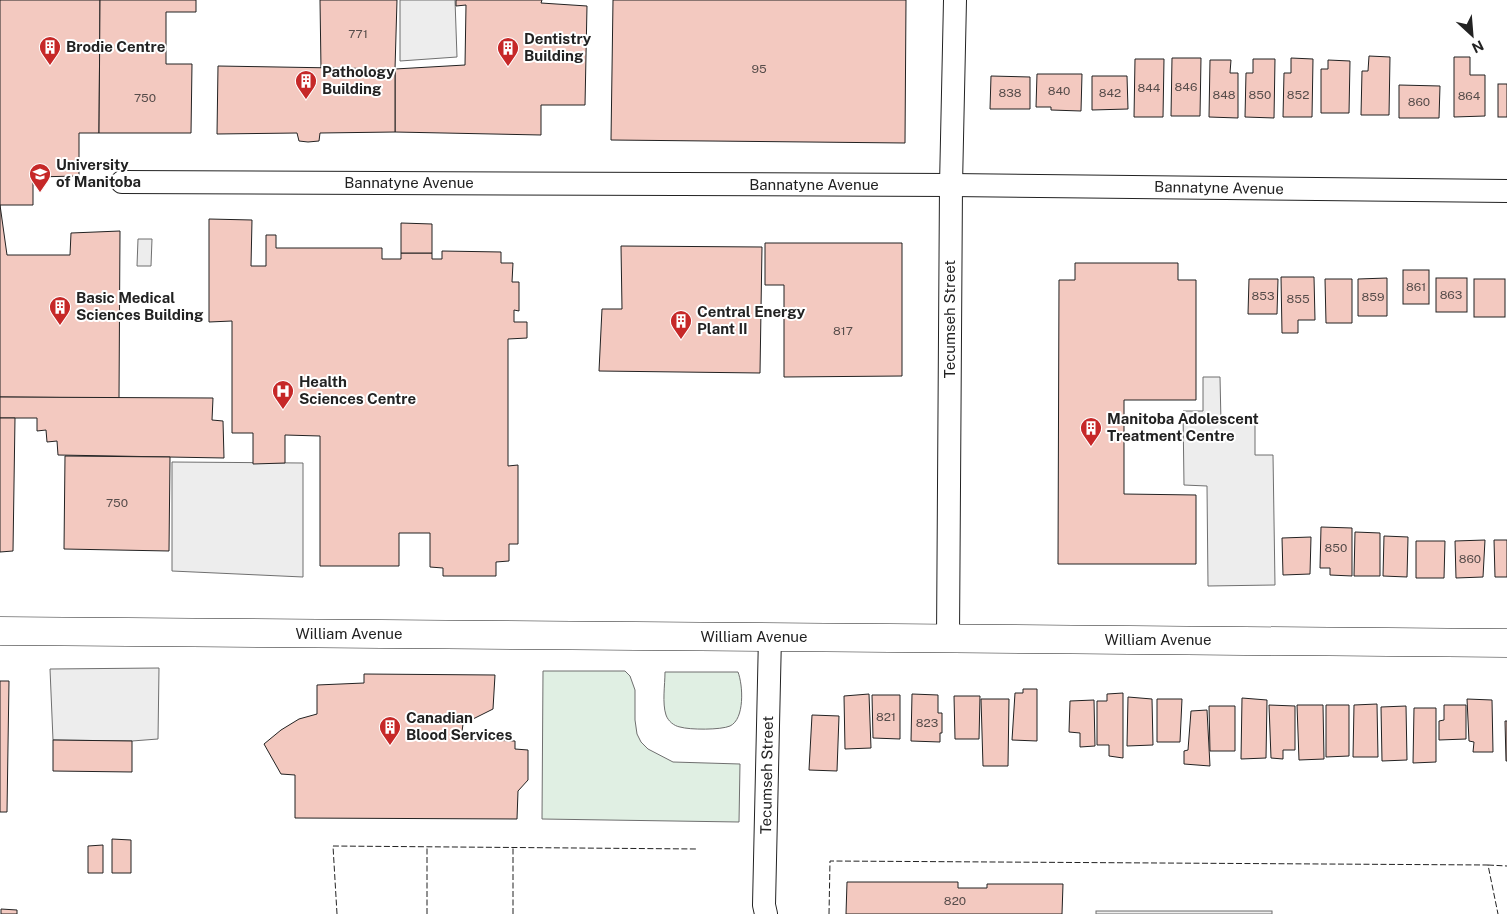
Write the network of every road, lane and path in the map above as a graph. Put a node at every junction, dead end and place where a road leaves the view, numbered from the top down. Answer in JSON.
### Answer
{"nodes":[{"id":1,"x":955,"y":0,"type":"edge"},
{"id":2,"x":122,"y":182,"type":"dead end"},
{"id":3,"x":951,"y":185,"type":"junction"},
{"id":4,"x":1507,"y":191,"type":"edge"},
{"id":5,"x":0,"y":631,"type":"edge"},
{"id":6,"x":770,"y":636,"type":"junction"},
{"id":7,"x":948,"y":638,"type":"junction"},
{"id":8,"x":1507,"y":643,"type":"edge"},
{"id":9,"x":766,"y":914,"type":"edge"}],
"edges":[{"from":1,"to":3,"type":"street","name":"Tecumseh Street"},
{"from":2,"to":3,"type":"street","name":"Bannatyne Avenue"},
{"from":3,"to":4,"type":"street","name":"Bannatyne Avenue"},
{"from":3,"to":7,"type":"street","name":"Tecumseh Street"},
{"from":5,"to":6,"type":"main road","name":"William Avenue"},
{"from":6,"to":7,"type":"main road","name":"William Avenue"},
{"from":6,"to":9,"type":"street","name":"Tecumseh Street"},
{"from":7,"to":8,"type":"main road","name":"William Avenue"}]}
